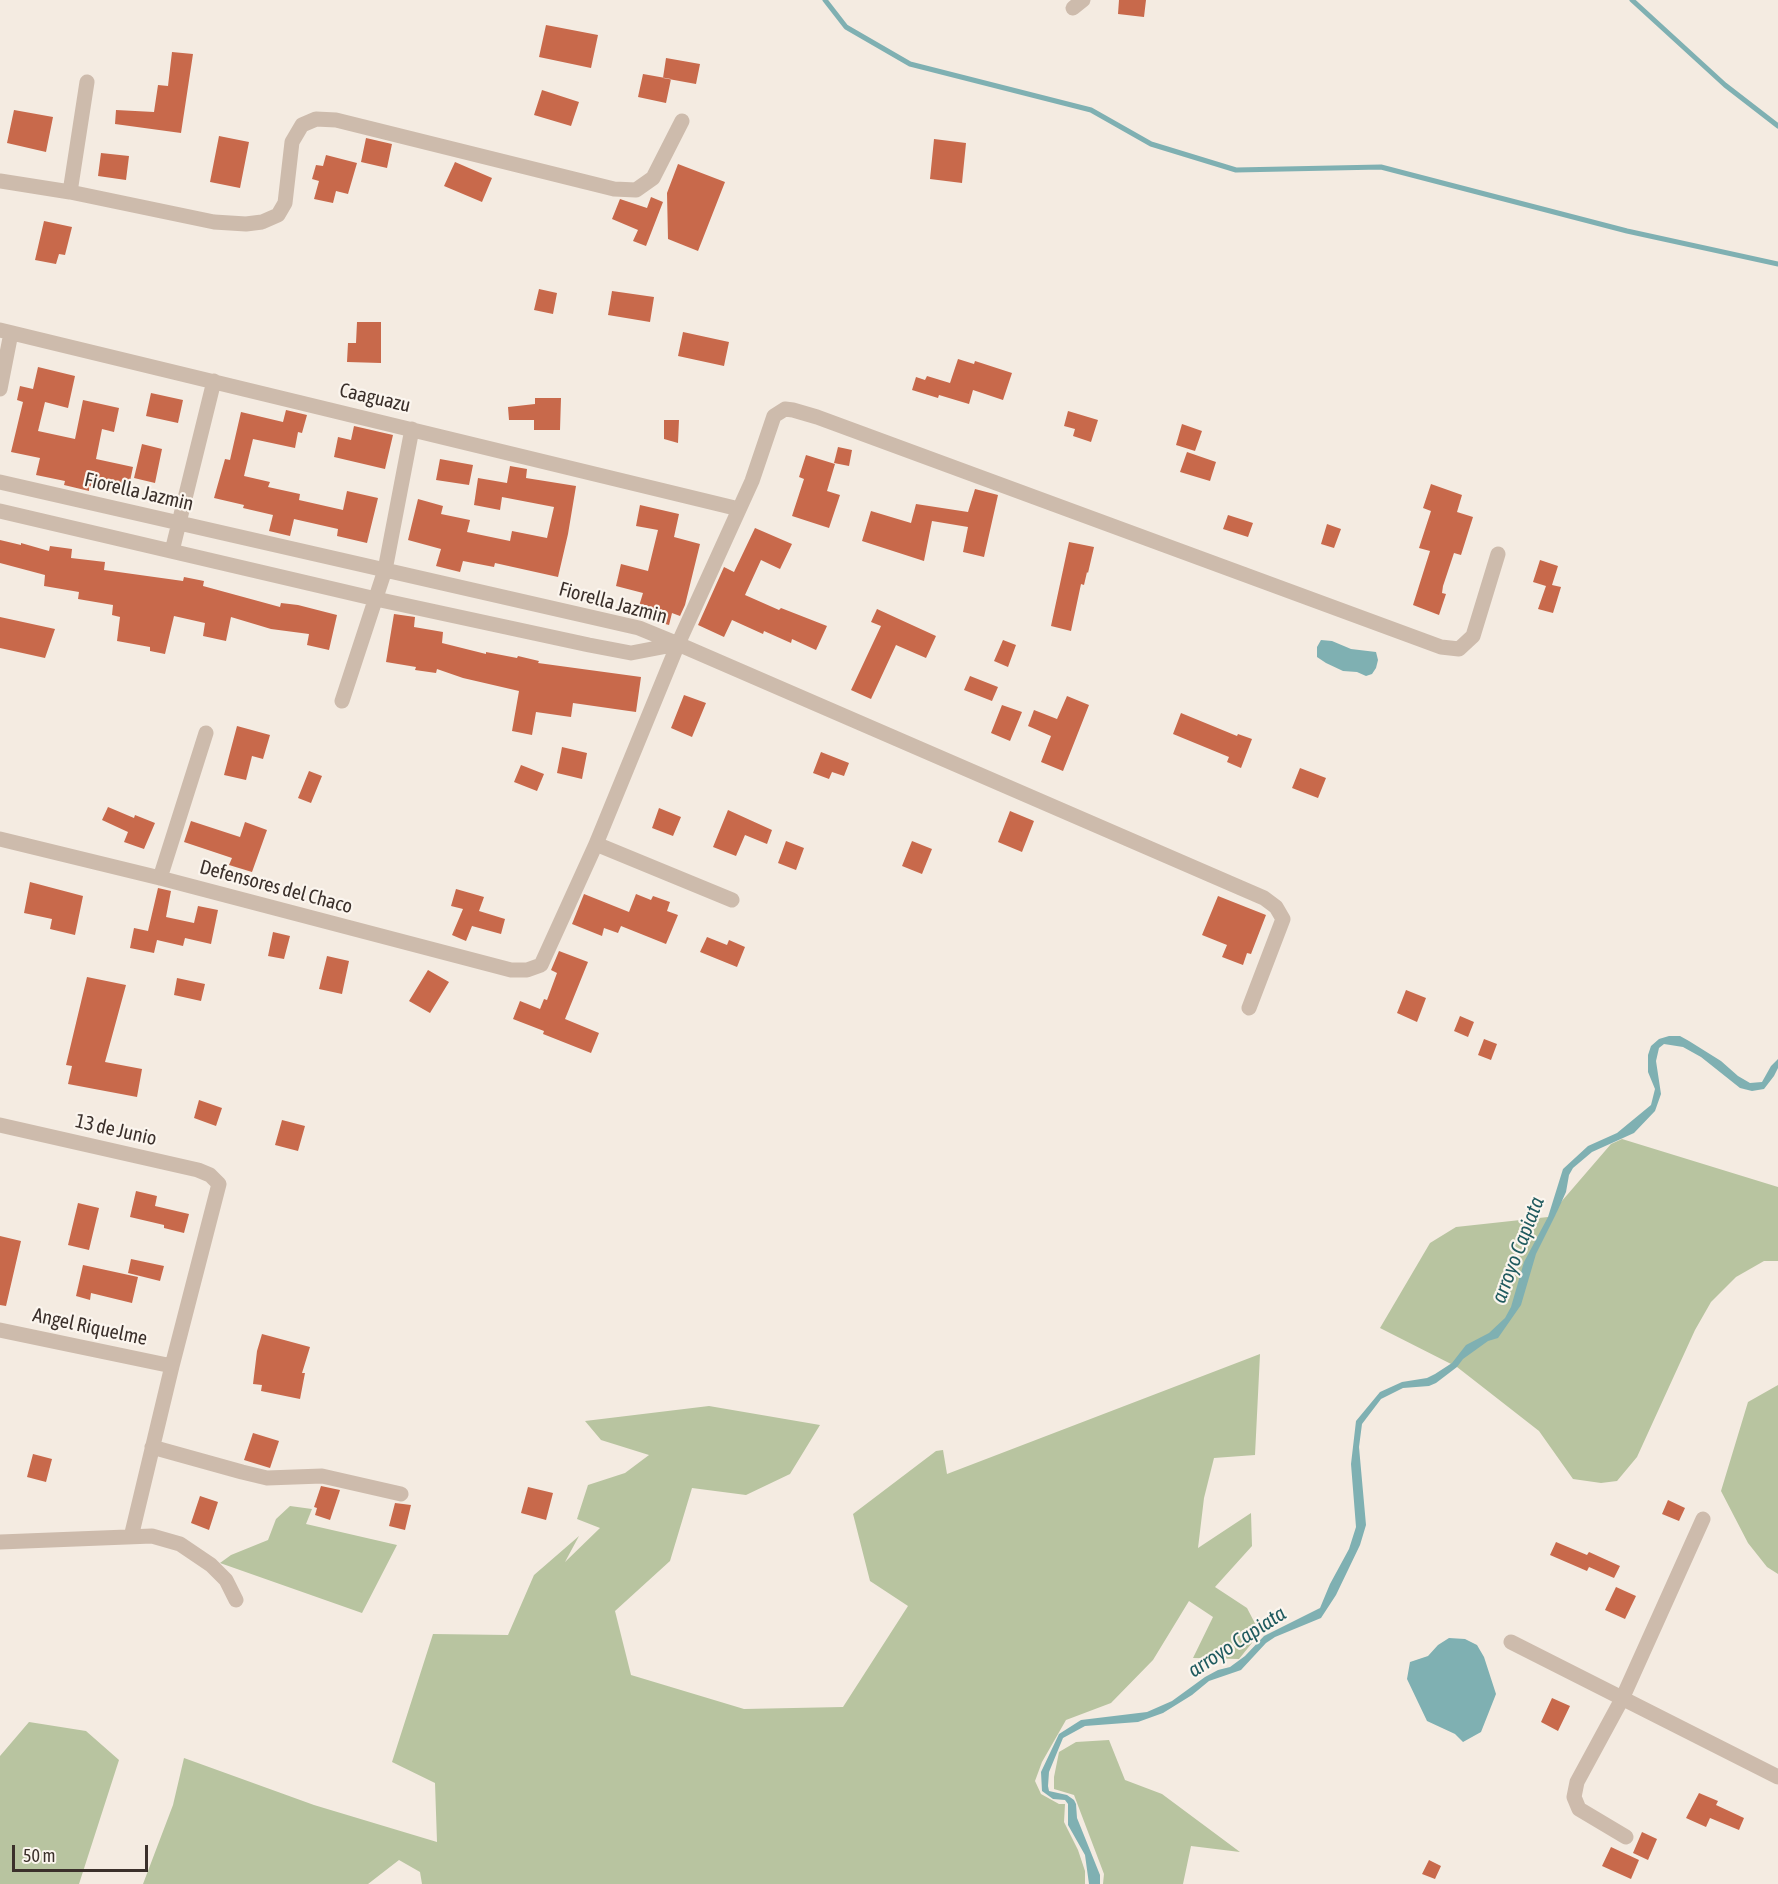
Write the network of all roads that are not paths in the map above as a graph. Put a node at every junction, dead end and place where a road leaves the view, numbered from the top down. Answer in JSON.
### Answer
{"nodes":[{"id":1,"x":87,"y":81,"type":"dead end"},
{"id":2,"x":682,"y":121,"type":"dead end"},
{"id":3,"x":0,"y":181,"type":"edge"},
{"id":4,"x":70,"y":192,"type":"junction"},
{"id":5,"x":6,"y":331,"type":"edge"},
{"id":6,"x":214,"y":381,"type":"junction"},
{"id":7,"x":0,"y":389,"type":"edge"},
{"id":8,"x":412,"y":429,"type":"junction"},
{"id":9,"x":0,"y":482,"type":"edge"},
{"id":10,"x":739,"y":509,"type":"junction"},
{"id":11,"x":0,"y":511,"type":"edge"},
{"id":12,"x":178,"y":522,"type":"junction"},
{"id":13,"x":172,"y":551,"type":"junction"},
{"id":14,"x":1498,"y":554,"type":"dead end"},
{"id":15,"x":385,"y":570,"type":"junction"},
{"id":16,"x":376,"y":599,"type":"junction"},
{"id":17,"x":678,"y":644,"type":"junction"},
{"id":18,"x":342,"y":701,"type":"dead end"},
{"id":19,"x":206,"y":733,"type":"dead end"},
{"id":20,"x":0,"y":839,"type":"edge"},
{"id":21,"x":596,"y":844,"type":"junction"},
{"id":22,"x":160,"y":878,"type":"junction"},
{"id":23,"x":732,"y":900,"type":"dead end"},
{"id":24,"x":1249,"y":1008,"type":"dead end"},
{"id":25,"x":0,"y":1125,"type":"edge"},
{"id":26,"x":0,"y":1330,"type":"edge"},
{"id":27,"x":172,"y":1366,"type":"junction"},
{"id":28,"x":152,"y":1447,"type":"junction"},
{"id":29,"x":401,"y":1494,"type":"dead end"},
{"id":30,"x":1703,"y":1519,"type":"dead end"},
{"id":31,"x":131,"y":1537,"type":"junction"},
{"id":32,"x":0,"y":1542,"type":"edge"},
{"id":33,"x":236,"y":1600,"type":"dead end"},
{"id":34,"x":1511,"y":1642,"type":"dead end"},
{"id":35,"x":1622,"y":1699,"type":"junction"},
{"id":36,"x":1778,"y":1777,"type":"edge"},
{"id":37,"x":1626,"y":1837,"type":"dead end"}],
"edges":[{"from":1,"to":4,"type":"street"},
{"from":2,"to":4,"type":"street"},
{"from":3,"to":4,"type":"street"},
{"from":5,"to":6,"type":"street","name":"Caaguazu"},
{"from":5,"to":7,"type":"street"},
{"from":6,"to":8,"type":"street","name":"Caaguazu"},
{"from":6,"to":12,"type":"street"},
{"from":8,"to":10,"type":"street","name":"Caaguazu"},
{"from":8,"to":15,"type":"street"},
{"from":9,"to":12,"type":"street","name":"Fiorella Jazmin"},
{"from":10,"to":14,"type":"street"},
{"from":10,"to":17,"type":"street"},
{"from":11,"to":13,"type":"street","name":"Fiorella Jazmin"},
{"from":12,"to":13,"type":"street"},
{"from":12,"to":15,"type":"street","name":"Fiorella Jazmin"},
{"from":13,"to":16,"type":"street","name":"Fiorella Jazmin"},
{"from":15,"to":16,"type":"street"},
{"from":15,"to":17,"type":"street","name":"Fiorella Jazmin"},
{"from":16,"to":17,"type":"street","name":"Fiorella Jazmin"},
{"from":16,"to":18,"type":"street"},
{"from":17,"to":21,"type":"street"},
{"from":17,"to":24,"type":"street"},
{"from":19,"to":22,"type":"street"},
{"from":20,"to":22,"type":"street","name":"Defensores del Chaco"},
{"from":21,"to":22,"type":"street","name":"Defensores del Chaco"},
{"from":21,"to":23,"type":"street"},
{"from":25,"to":27,"type":"street","name":"13 de Junio"},
{"from":26,"to":27,"type":"street","name":"Angel Riquelme"},
{"from":27,"to":28,"type":"street"},
{"from":28,"to":29,"type":"street"},
{"from":28,"to":31,"type":"street"},
{"from":30,"to":35,"type":"street"},
{"from":31,"to":32,"type":"street"},
{"from":31,"to":33,"type":"street"},
{"from":34,"to":35,"type":"street"},
{"from":35,"to":36,"type":"street"},
{"from":35,"to":37,"type":"street"}]}
